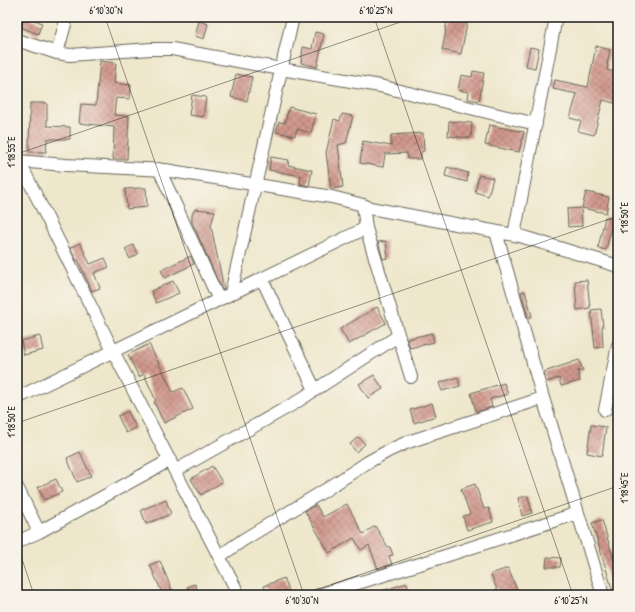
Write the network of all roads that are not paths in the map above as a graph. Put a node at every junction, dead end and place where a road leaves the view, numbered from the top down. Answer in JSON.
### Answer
{"nodes":[{"id":1,"x":67,"y":17,"type":"edge"},
{"id":2,"x":293,"y":17,"type":"edge"},
{"id":3,"x":556,"y":17,"type":"edge"},
{"id":4,"x":17,"y":40,"type":"edge"},
{"id":5,"x":57,"y":53,"type":"junction"},
{"id":6,"x":281,"y":70,"type":"junction"},
{"id":7,"x":536,"y":124,"type":"junction"},
{"id":8,"x":18,"y":161,"type":"edge"},
{"id":9,"x":160,"y":169,"type":"junction"},
{"id":10,"x":255,"y":185,"type":"junction"},
{"id":11,"x":363,"y":205,"type":"junction"},
{"id":12,"x":366,"y":228,"type":"junction"},
{"id":13,"x":496,"y":232,"type":"junction"},
{"id":14,"x":514,"y":235,"type":"junction"},
{"id":15,"x":618,"y":266,"type":"edge"},
{"id":16,"x":262,"y":279,"type":"junction"},
{"id":17,"x":230,"y":293,"type":"junction"},
{"id":18,"x":219,"y":300,"type":"junction"},
{"id":19,"x":398,"y":336,"type":"junction"},
{"id":20,"x":618,"y":345,"type":"edge"},
{"id":21,"x":113,"y":351,"type":"junction"},
{"id":22,"x":411,"y":377,"type":"dead end"},
{"id":23,"x":316,"y":390,"type":"junction"},
{"id":24,"x":17,"y":398,"type":"edge"},
{"id":25,"x":543,"y":398,"type":"junction"},
{"id":26,"x":605,"y":410,"type":"dead end"},
{"id":27,"x":170,"y":460,"type":"junction"},
{"id":28,"x":176,"y":472,"type":"junction"},
{"id":29,"x":17,"y":487,"type":"edge"},
{"id":30,"x":578,"y":513,"type":"junction"},
{"id":31,"x":39,"y":532,"type":"junction"},
{"id":32,"x":17,"y":542,"type":"edge"},
{"id":33,"x":220,"y":556,"type":"junction"},
{"id":34,"x":239,"y":595,"type":"edge"},
{"id":35,"x":319,"y":595,"type":"edge"},
{"id":36,"x":603,"y":595,"type":"edge"}],
"edges":[{"from":1,"to":5,"type":"street"},
{"from":2,"to":6,"type":"street"},
{"from":3,"to":7,"type":"street"},
{"from":4,"to":5,"type":"street"},
{"from":5,"to":6,"type":"street"},
{"from":6,"to":7,"type":"street"},
{"from":6,"to":10,"type":"street"},
{"from":7,"to":14,"type":"street"},
{"from":8,"to":9,"type":"street"},
{"from":8,"to":21,"type":"street"},
{"from":9,"to":10,"type":"street"},
{"from":9,"to":18,"type":"street"},
{"from":10,"to":11,"type":"street"},
{"from":10,"to":17,"type":"street"},
{"from":11,"to":12,"type":"street"},
{"from":11,"to":13,"type":"street"},
{"from":12,"to":16,"type":"street"},
{"from":12,"to":19,"type":"street"},
{"from":13,"to":14,"type":"street"},
{"from":13,"to":25,"type":"street"},
{"from":14,"to":15,"type":"street"},
{"from":16,"to":17,"type":"street"},
{"from":16,"to":23,"type":"street"},
{"from":17,"to":18,"type":"street"},
{"from":18,"to":21,"type":"street"},
{"from":19,"to":22,"type":"street"},
{"from":19,"to":23,"type":"street"},
{"from":20,"to":26,"type":"street"},
{"from":21,"to":24,"type":"street"},
{"from":21,"to":27,"type":"street"},
{"from":23,"to":28,"type":"street"},
{"from":25,"to":30,"type":"street"},
{"from":25,"to":33,"type":"street"},
{"from":27,"to":28,"type":"street"},
{"from":27,"to":31,"type":"street"},
{"from":28,"to":33,"type":"street"},
{"from":29,"to":31,"type":"street"},
{"from":30,"to":35,"type":"street"},
{"from":30,"to":36,"type":"street"},
{"from":31,"to":32,"type":"street"},
{"from":33,"to":34,"type":"street"}]}
